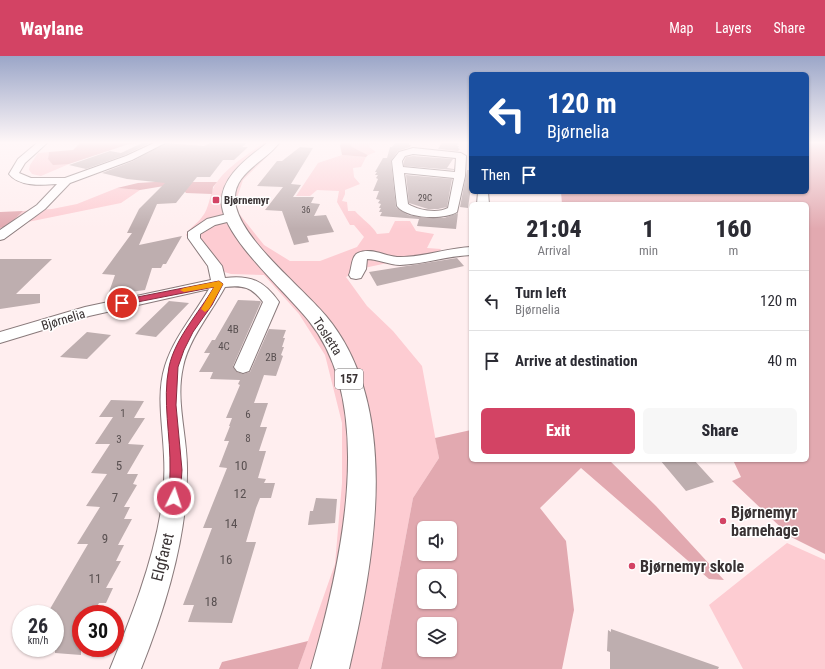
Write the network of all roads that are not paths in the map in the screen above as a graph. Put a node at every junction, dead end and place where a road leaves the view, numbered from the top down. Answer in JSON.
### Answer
{"nodes":[{"id":1,"x":15,"y":172,"type":"edge"},
{"id":2,"x":92,"y":172,"type":"edge"},
{"id":3,"x":242,"y":172,"type":"edge"},
{"id":4,"x":398,"y":172,"type":"edge"},
{"id":5,"x":421,"y":172,"type":"edge"},
{"id":6,"x":460,"y":172,"type":"edge"},
{"id":7,"x":460,"y":176,"type":"junction"},
{"id":8,"x":66,"y":181,"type":"junction"},
{"id":9,"x":233,"y":219,"type":"junction"},
{"id":10,"x":0,"y":236,"type":"edge"},
{"id":11,"x":469,"y":251,"type":"edge"},
{"id":12,"x":356,"y":275,"type":"dead end"},
{"id":13,"x":219,"y":284,"type":"junction"},
{"id":14,"x":0,"y":338,"type":"edge"},
{"id":15,"x":243,"y":367,"type":"dead end"},
{"id":16,"x":124,"y":669,"type":"edge"},
{"id":17,"x":330,"y":669,"type":"edge"}],
"edges":[{"from":1,"to":8,"type":"street"},
{"from":2,"to":8,"type":"street"},
{"from":3,"to":9,"type":"main road","name":"Tosletta","number":"157"},
{"from":4,"to":7,"type":"street"},
{"from":5,"to":7,"type":"street"},
{"from":6,"to":7,"type":"street"},
{"from":8,"to":10,"type":"street"},
{"from":9,"to":13,"type":"street"},
{"from":9,"to":17,"type":"main road","name":"Tosletta","number":"157"},
{"from":11,"to":12,"type":"street"},
{"from":13,"to":14,"type":"street","name":"Bjørnelia"},
{"from":13,"to":15,"type":"street","name":"Bjørnelia"},
{"from":13,"to":16,"type":"street","name":"Elgfaret"}]}
